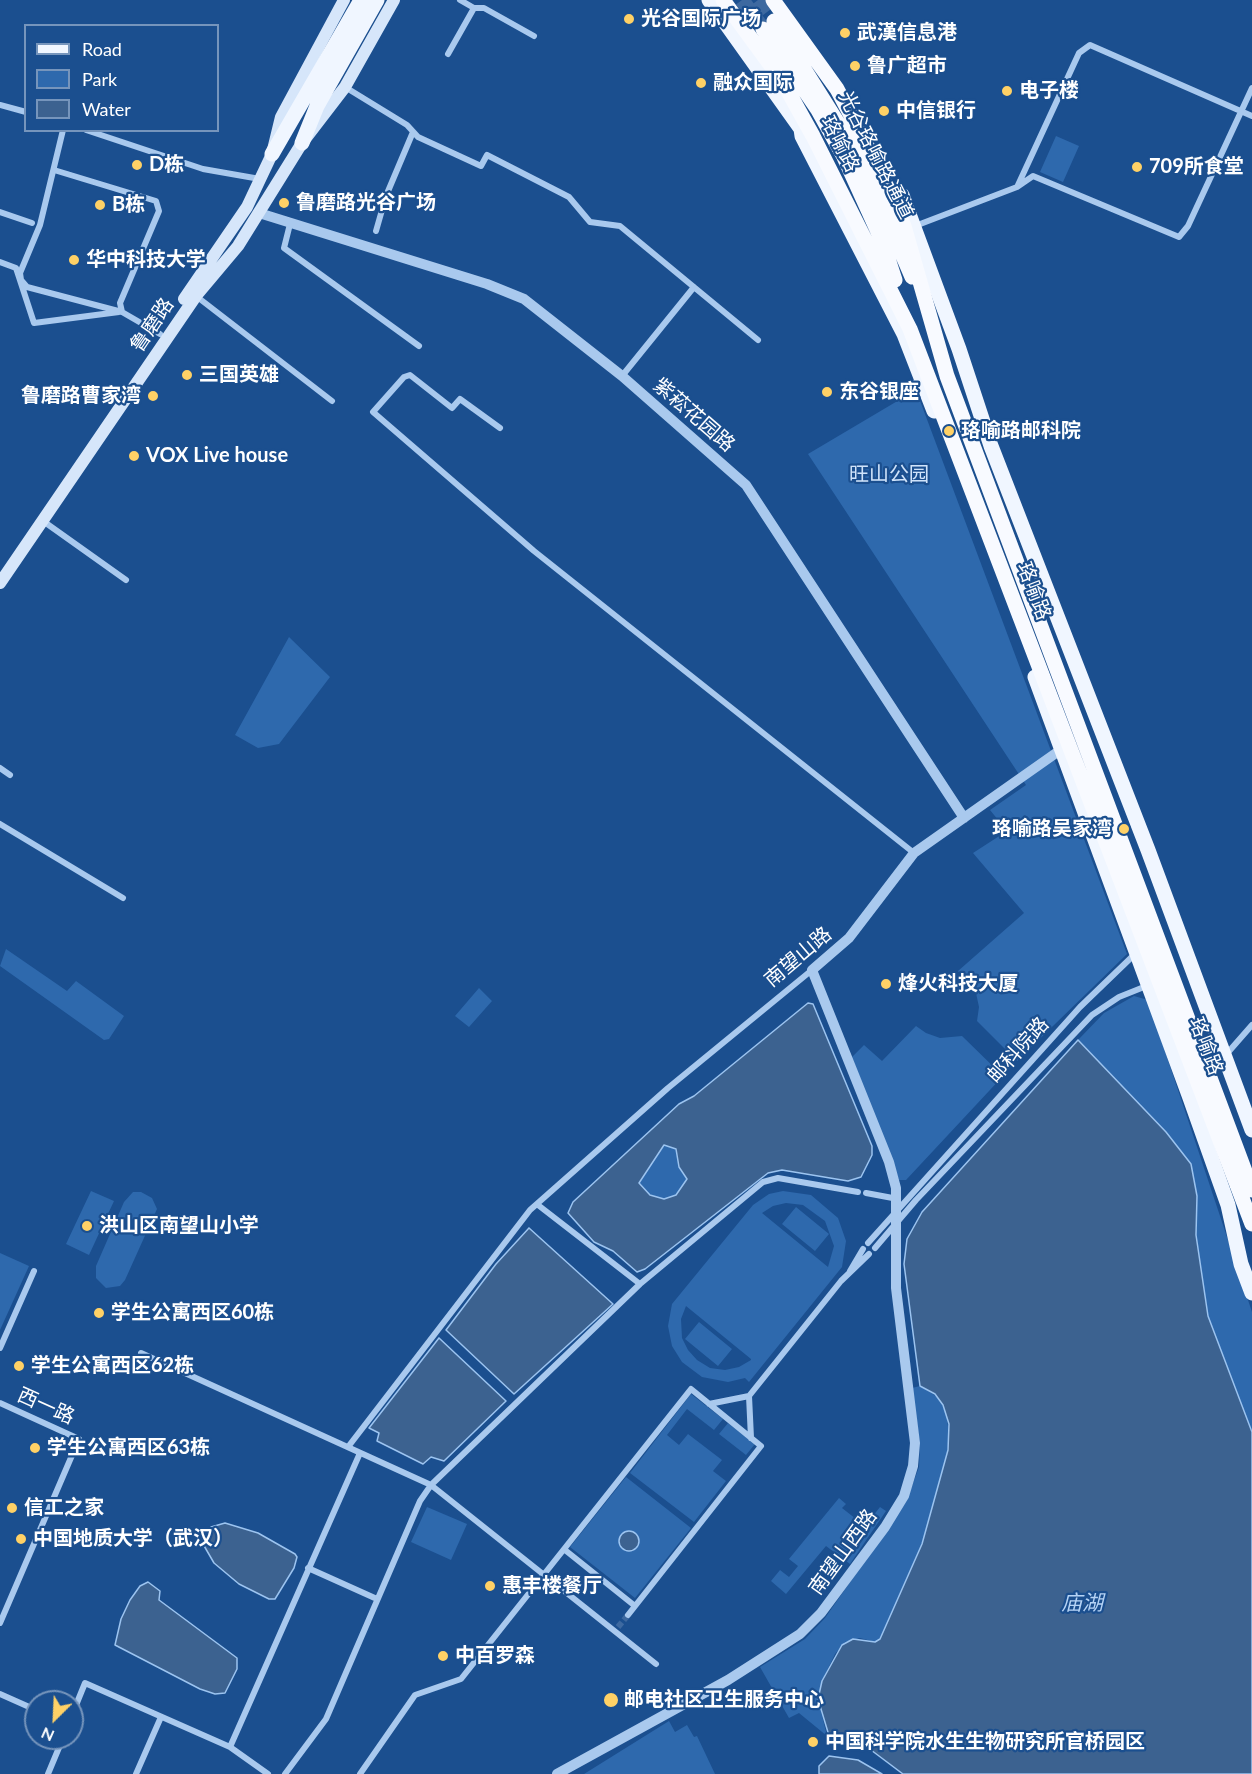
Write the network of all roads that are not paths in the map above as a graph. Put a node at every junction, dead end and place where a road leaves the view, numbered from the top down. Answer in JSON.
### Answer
{"nodes":[{"id":1,"x":344,"y":0,"type":"edge"},
{"id":2,"x":361,"y":0,"type":"edge"},
{"id":3,"x":377,"y":0,"type":"edge"},
{"id":4,"x":394,"y":0,"type":"edge"},
{"id":5,"x":460,"y":0,"type":"edge"},
{"id":6,"x":709,"y":0,"type":"edge"},
{"id":7,"x":723,"y":0,"type":"edge"},
{"id":8,"x":773,"y":0,"type":"edge"},
{"id":9,"x":474,"y":8,"type":"junction"},
{"id":10,"x":534,"y":36,"type":"dead end"},
{"id":11,"x":448,"y":54,"type":"dead end"},
{"id":12,"x":345,"y":87,"type":"junction"},
{"id":13,"x":1252,"y":88,"type":"edge"},
{"id":14,"x":0,"y":105,"type":"edge"},
{"id":15,"x":24,"y":111,"type":"edge"},
{"id":16,"x":1241,"y":111,"type":"junction"},
{"id":17,"x":1252,"y":116,"type":"edge"},
{"id":18,"x":63,"y":132,"type":"edge"},
{"id":19,"x":92,"y":132,"type":"edge"},
{"id":20,"x":413,"y":132,"type":"junction"},
{"id":21,"x":302,"y":143,"type":"junction"},
{"id":22,"x":272,"y":154,"type":"junction"},
{"id":23,"x":54,"y":170,"type":"junction"},
{"id":24,"x":260,"y":179,"type":"junction"},
{"id":25,"x":1017,"y":187,"type":"junction"},
{"id":26,"x":902,"y":195,"type":"dead end"},
{"id":27,"x":0,"y":212,"type":"edge"},
{"id":28,"x":259,"y":213,"type":"junction"},
{"id":29,"x":32,"y":223,"type":"dead end"},
{"id":30,"x":291,"y":224,"type":"junction"},
{"id":31,"x":910,"y":228,"type":"junction"},
{"id":32,"x":376,"y":231,"type":"dead end"},
{"id":33,"x":0,"y":262,"type":"edge"},
{"id":34,"x":694,"y":287,"type":"junction"},
{"id":35,"x":196,"y":296,"type":"junction"},
{"id":36,"x":122,"y":312,"type":"junction"},
{"id":37,"x":928,"y":314,"type":"junction"},
{"id":38,"x":910,"y":329,"type":"junction"},
{"id":39,"x":160,"y":334,"type":"junction"},
{"id":40,"x":758,"y":340,"type":"dead end"},
{"id":41,"x":420,"y":346,"type":"dead end"},
{"id":42,"x":622,"y":376,"type":"junction"},
{"id":43,"x":925,"y":378,"type":"junction"},
{"id":44,"x":889,"y":396,"type":"dead end"},
{"id":45,"x":332,"y":401,"type":"dead end"},
{"id":46,"x":500,"y":428,"type":"dead end"},
{"id":47,"x":42,"y":521,"type":"junction"},
{"id":48,"x":0,"y":571,"type":"edge"},
{"id":49,"x":126,"y":580,"type":"dead end"},
{"id":50,"x":0,"y":583,"type":"edge"},
{"id":51,"x":1066,"y":747,"type":"junction"},
{"id":52,"x":0,"y":768,"type":"edge"},
{"id":53,"x":10,"y":775,"type":"dead end"},
{"id":54,"x":964,"y":818,"type":"junction"},
{"id":55,"x":0,"y":824,"type":"edge"},
{"id":56,"x":914,"y":853,"type":"junction"},
{"id":57,"x":123,"y":898,"type":"dead end"},
{"id":58,"x":1178,"y":933,"type":"junction"},
{"id":59,"x":1148,"y":946,"type":"junction"},
{"id":60,"x":812,"y":970,"type":"junction"},
{"id":61,"x":1192,"y":970,"type":"junction"},
{"id":62,"x":1161,"y":981,"type":"junction"},
{"id":63,"x":1252,"y":1024,"type":"edge"},
{"id":64,"x":1224,"y":1057,"type":"junction"},
{"id":65,"x":1207,"y":1065,"type":"junction"},
{"id":66,"x":1252,"y":1130,"type":"edge"},
{"id":67,"x":1252,"y":1190,"type":"edge"},
{"id":68,"x":858,"y":1192,"type":"dead end"},
{"id":69,"x":866,"y":1193,"type":"dead end"},
{"id":70,"x":899,"y":1203,"type":"junction"},
{"id":71,"x":538,"y":1204,"type":"junction"},
{"id":72,"x":911,"y":1206,"type":"junction"},
{"id":73,"x":897,"y":1222,"type":"junction"},
{"id":74,"x":1252,"y":1224,"type":"edge"},
{"id":75,"x":868,"y":1243,"type":"dead end"},
{"id":76,"x":874,"y":1248,"type":"dead end"},
{"id":77,"x":863,"y":1250,"type":"dead end"},
{"id":78,"x":869,"y":1254,"type":"dead end"},
{"id":79,"x":34,"y":1271,"type":"dead end"},
{"id":80,"x":846,"y":1276,"type":"junction"},
{"id":81,"x":640,"y":1284,"type":"junction"},
{"id":82,"x":1252,"y":1293,"type":"edge"},
{"id":83,"x":0,"y":1348,"type":"edge"},
{"id":84,"x":141,"y":1353,"type":"dead end"},
{"id":85,"x":749,"y":1396,"type":"junction"},
{"id":86,"x":0,"y":1403,"type":"edge"},
{"id":87,"x":709,"y":1404,"type":"junction"},
{"id":88,"x":751,"y":1438,"type":"junction"},
{"id":89,"x":348,"y":1447,"type":"junction"},
{"id":90,"x":360,"y":1453,"type":"junction"},
{"id":91,"x":431,"y":1485,"type":"junction"},
{"id":92,"x":565,"y":1550,"type":"junction"},
{"id":93,"x":308,"y":1568,"type":"junction"},
{"id":94,"x":545,"y":1575,"type":"junction"},
{"id":95,"x":377,"y":1599,"type":"junction"},
{"id":96,"x":635,"y":1606,"type":"junction"},
{"id":97,"x":628,"y":1615,"type":"tunnel mouth"},
{"id":98,"x":0,"y":1623,"type":"edge"},
{"id":99,"x":656,"y":1664,"type":"dead end"},
{"id":100,"x":82,"y":1690,"type":"edge"},
{"id":101,"x":0,"y":1694,"type":"edge"},
{"id":102,"x":24,"y":1705,"type":"edge"},
{"id":103,"x":161,"y":1717,"type":"junction"},
{"id":104,"x":230,"y":1747,"type":"junction"},
{"id":105,"x":58,"y":1750,"type":"edge"},
{"id":106,"x":48,"y":1774,"type":"edge"},
{"id":107,"x":136,"y":1774,"type":"edge"},
{"id":108,"x":268,"y":1774,"type":"edge"},
{"id":109,"x":285,"y":1774,"type":"edge"},
{"id":110,"x":360,"y":1774,"type":"edge"},
{"id":111,"x":557,"y":1774,"type":"edge"}],
"edges":[{"from":1,"to":22,"type":"main road","name":"鲁磨路"},
{"from":2,"to":22,"type":"main road"},
{"from":3,"to":21,"type":"main road"},
{"from":4,"to":12,"type":"main road","name":"鲁磨路"},
{"from":5,"to":9,"type":"street"},
{"from":6,"to":43,"type":"main road"},
{"from":7,"to":38,"type":"highway","name":"珞喻路"},
{"from":8,"to":31,"type":"highway","name":"珞喻路"},
{"from":9,"to":10,"type":"street"},
{"from":9,"to":11,"type":"street"},
{"from":12,"to":20,"type":"street"},
{"from":12,"to":21,"type":"main road","name":"鲁磨路"},
{"from":13,"to":16,"type":"street"},
{"from":14,"to":15,"type":"street"},
{"from":16,"to":17,"type":"street"},
{"from":16,"to":25,"type":"street"},
{"from":16,"to":25,"type":"street"},
{"from":18,"to":23,"type":"street"},
{"from":19,"to":24,"type":"street"},
{"from":20,"to":32,"type":"street"},
{"from":20,"to":34,"type":"street"},
{"from":21,"to":28,"type":"main road","name":"鲁磨路"},
{"from":22,"to":24,"type":"main road","name":"鲁磨路"},
{"from":23,"to":36,"type":"street"},
{"from":23,"to":36,"type":"street"},
{"from":24,"to":39,"type":"main road","name":"鲁磨路"},
{"from":25,"to":31,"type":"street"},
{"from":26,"to":31,"type":"main road"},
{"from":27,"to":29,"type":"street"},
{"from":28,"to":30,"type":"street","name":"紫菘花园路"},
{"from":28,"to":35,"type":"main road","name":"鲁磨路"},
{"from":30,"to":41,"type":"street"},
{"from":30,"to":42,"type":"street","name":"紫菘花园路"},
{"from":31,"to":37,"type":"highway","name":"珞喻路"},
{"from":31,"to":58,"type":"main road"},
{"from":33,"to":36,"type":"street"},
{"from":34,"to":40,"type":"street"},
{"from":34,"to":42,"type":"street"},
{"from":35,"to":45,"type":"street"},
{"from":35,"to":47,"type":"main road","name":"鲁磨路"},
{"from":36,"to":39,"type":"street"},
{"from":37,"to":38,"type":"highway","name":"光谷珞喻路通道"},
{"from":37,"to":59,"type":"highway","name":"珞喻路"},
{"from":38,"to":43,"type":"highway","name":"珞喻路"},
{"from":39,"to":48,"type":"main road","name":"鲁磨路"},
{"from":42,"to":54,"type":"street","name":"紫菘花园路"},
{"from":43,"to":44,"type":"street"},
{"from":43,"to":51,"type":"highway","name":"珞喻路"},
{"from":46,"to":56,"type":"street"},
{"from":47,"to":49,"type":"street"},
{"from":47,"to":50,"type":"main road","name":"鲁磨路"},
{"from":51,"to":54,"type":"street","name":"南望山路"},
{"from":51,"to":59,"type":"highway","name":"珞喻路"},
{"from":52,"to":53,"type":"street"},
{"from":54,"to":56,"type":"street","name":"南望山路"},
{"from":55,"to":57,"type":"street"},
{"from":56,"to":60,"type":"street","name":"南望山路"},
{"from":58,"to":59,"type":"street","name":"邮科院路"},
{"from":58,"to":61,"type":"main road"},
{"from":59,"to":62,"type":"highway","name":"珞喻路"},
{"from":59,"to":70,"type":"street","name":"邮科院路"},
{"from":60,"to":70,"type":"street","name":"南望山西路"},
{"from":60,"to":71,"type":"street","name":"南望山路"},
{"from":61,"to":62,"type":"street"},
{"from":61,"to":64,"type":"main road"},
{"from":62,"to":65,"type":"highway","name":"珞喻路"},
{"from":62,"to":72,"type":"street"},
{"from":62,"to":74,"type":"highway","name":"珞喻路"},
{"from":62,"to":82,"type":"main road"},
{"from":63,"to":64,"type":"street"},
{"from":64,"to":65,"type":"street"},
{"from":64,"to":66,"type":"main road"},
{"from":65,"to":67,"type":"highway","name":"珞喻路"},
{"from":68,"to":81,"type":"street"},
{"from":69,"to":70,"type":"street"},
{"from":70,"to":72,"type":"street"},
{"from":70,"to":73,"type":"street","name":"南望山西路"},
{"from":70,"to":75,"type":"street","name":"邮科院路"},
{"from":71,"to":81,"type":"street"},
{"from":71,"to":89,"type":"street","name":"南望山路"},
{"from":72,"to":73,"type":"street"},
{"from":73,"to":76,"type":"street"},
{"from":73,"to":111,"type":"street","name":"南望山西路"},
{"from":77,"to":80,"type":"street"},
{"from":78,"to":80,"type":"street"},
{"from":79,"to":83,"type":"street"},
{"from":80,"to":85,"type":"street"},
{"from":81,"to":91,"type":"street"},
{"from":84,"to":89,"type":"street"},
{"from":85,"to":87,"type":"street"},
{"from":85,"to":88,"type":"street"},
{"from":86,"to":98,"type":"street","name":"西一路"},
{"from":87,"to":88,"type":"street"},
{"from":87,"to":92,"type":"street"},
{"from":88,"to":96,"type":"street"},
{"from":89,"to":90,"type":"street"},
{"from":90,"to":91,"type":"street"},
{"from":90,"to":93,"type":"street"},
{"from":91,"to":94,"type":"street"},
{"from":91,"to":95,"type":"street"},
{"from":92,"to":94,"type":"street"},
{"from":92,"to":96,"type":"street"},
{"from":93,"to":95,"type":"street"},
{"from":93,"to":104,"type":"street"},
{"from":94,"to":99,"type":"street"},
{"from":94,"to":110,"type":"street"},
{"from":95,"to":109,"type":"street"},
{"from":96,"to":97,"type":"street"},
{"from":100,"to":103,"type":"street"},
{"from":101,"to":102,"type":"street"},
{"from":103,"to":104,"type":"street"},
{"from":103,"to":107,"type":"street"},
{"from":104,"to":108,"type":"street"},
{"from":105,"to":106,"type":"street"}]}
